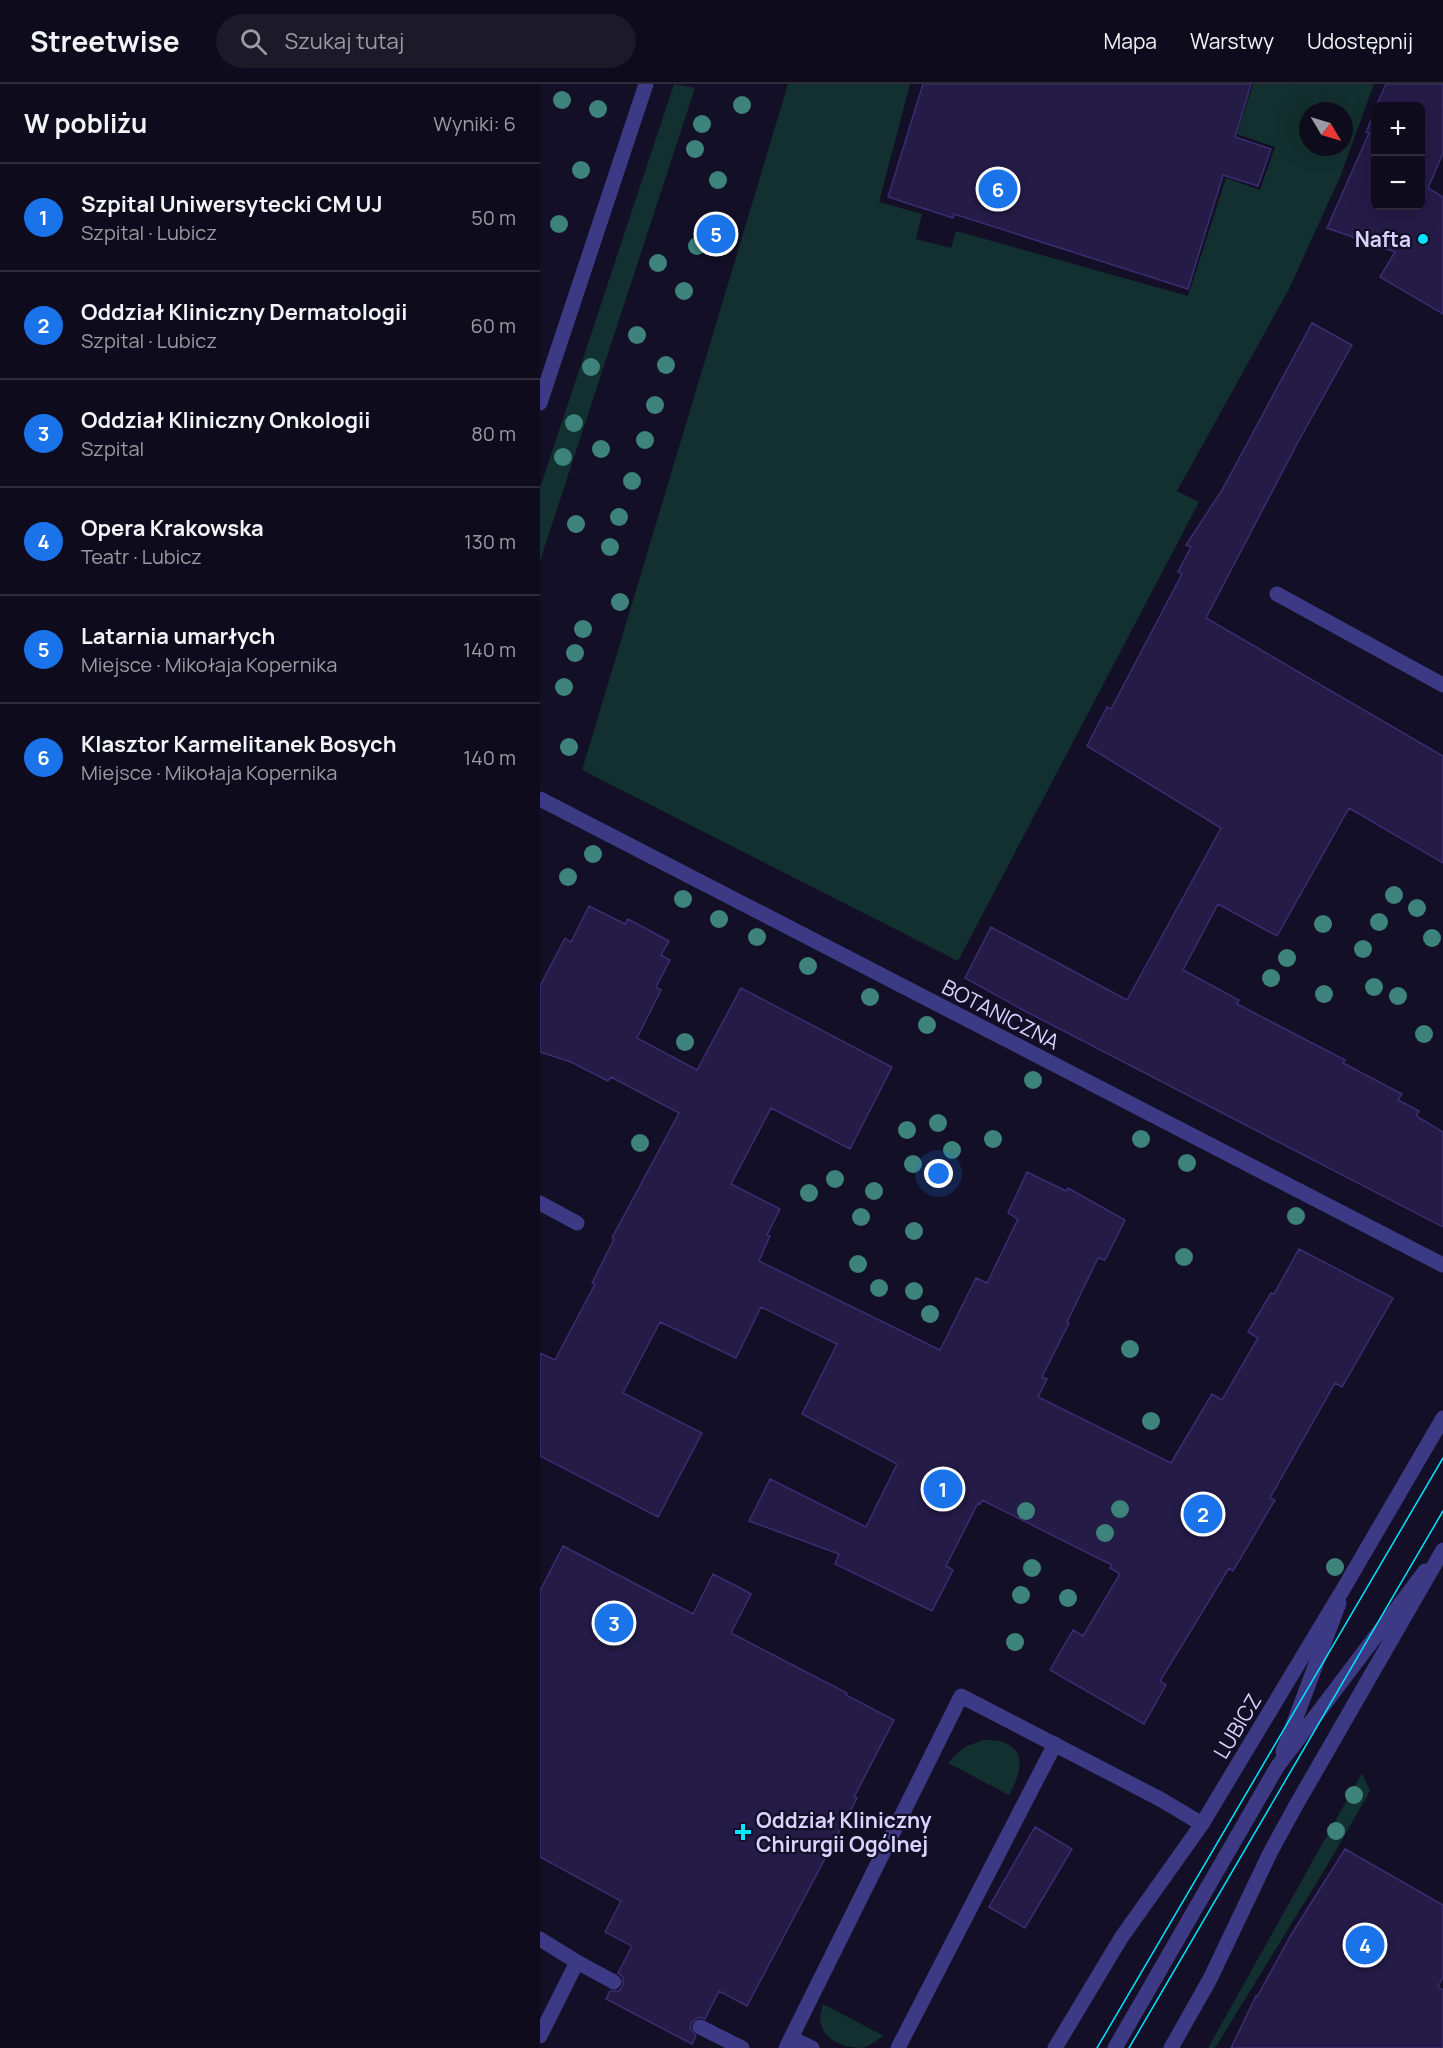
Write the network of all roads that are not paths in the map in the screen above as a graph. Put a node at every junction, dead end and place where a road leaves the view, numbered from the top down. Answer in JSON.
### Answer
{"nodes":[{"id":1,"x":646,"y":84,"type":"edge"},
{"id":2,"x":540,"y":403,"type":"edge"},
{"id":3,"x":1277,"y":594,"type":"dead end"},
{"id":4,"x":1443,"y":685,"type":"edge"},
{"id":5,"x":540,"y":799,"type":"edge"},
{"id":6,"x":540,"y":1203,"type":"edge"},
{"id":7,"x":577,"y":1223,"type":"dead end"},
{"id":8,"x":1443,"y":1265,"type":"edge"},
{"id":9,"x":1443,"y":1418,"type":"edge"},
{"id":10,"x":1443,"y":1549,"type":"edge"},
{"id":11,"x":1345,"y":1587,"type":"junction"},
{"id":12,"x":1055,"y":1744,"type":"junction"},
{"id":13,"x":1277,"y":1767,"type":"junction"},
{"id":14,"x":1202,"y":1824,"type":"junction"},
{"id":15,"x":540,"y":1939,"type":"edge"},
{"id":16,"x":577,"y":1962,"type":"junction"},
{"id":17,"x":614,"y":1982,"type":"dead end"},
{"id":18,"x":700,"y":2027,"type":"dead end"},
{"id":19,"x":540,"y":2036,"type":"edge"},
{"id":20,"x":788,"y":2043,"type":"edge"},
{"id":21,"x":742,"y":2048,"type":"edge"},
{"id":22,"x":812,"y":2048,"type":"edge"},
{"id":23,"x":898,"y":2048,"type":"edge"},
{"id":24,"x":1055,"y":2048,"type":"edge"},
{"id":25,"x":1115,"y":2048,"type":"edge"},
{"id":26,"x":1171,"y":2048,"type":"edge"}],
"edges":[{"from":1,"to":2,"type":"street"},
{"from":3,"to":4,"type":"street"},
{"from":5,"to":8,"type":"street","name":"BOTANICZNA"},
{"from":6,"to":7,"type":"street"},
{"from":9,"to":11,"type":"street","name":"LUBICZ"},
{"from":10,"to":13,"type":"street"},
{"from":10,"to":26,"type":"street"},
{"from":11,"to":13,"type":"street"},
{"from":11,"to":14,"type":"street","name":"LUBICZ"},
{"from":12,"to":14,"type":"street"},
{"from":12,"to":20,"type":"street"},
{"from":12,"to":23,"type":"street"},
{"from":13,"to":25,"type":"street"},
{"from":14,"to":24,"type":"street","name":"LUBICZ"},
{"from":15,"to":16,"type":"street"},
{"from":16,"to":17,"type":"street"},
{"from":16,"to":19,"type":"street"},
{"from":18,"to":21,"type":"street"},
{"from":20,"to":22,"type":"street"}]}
